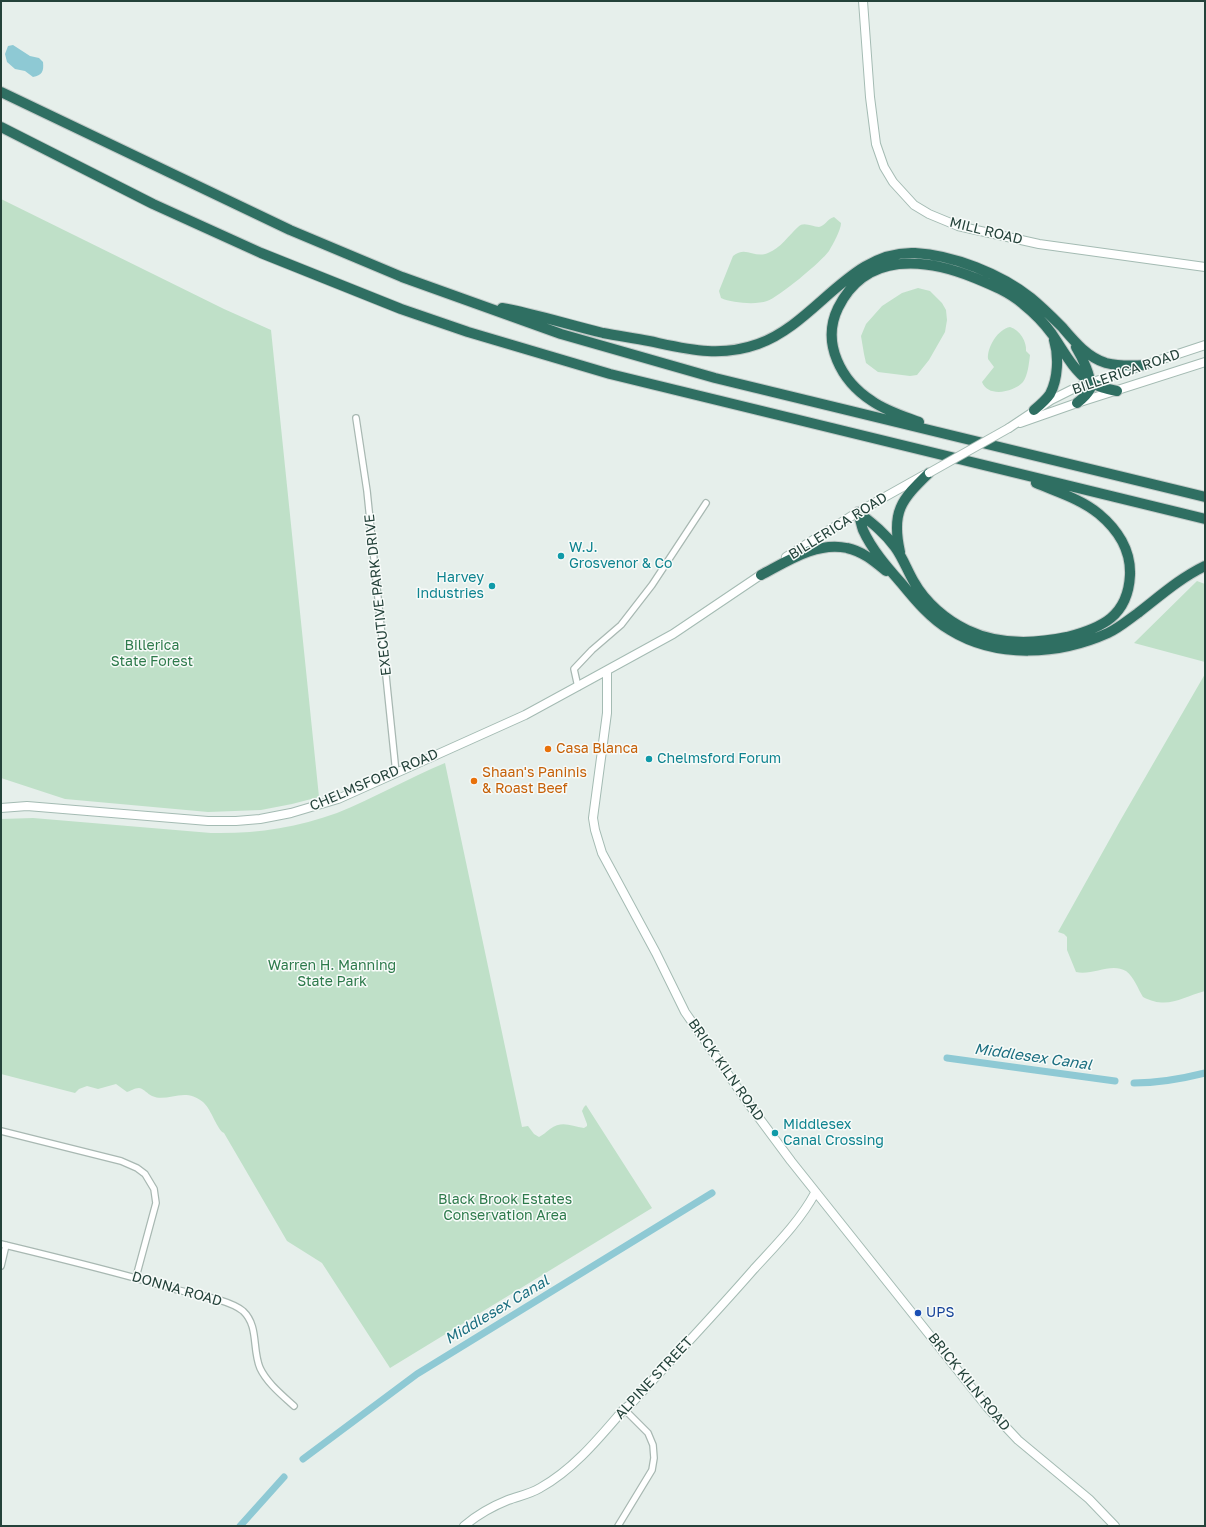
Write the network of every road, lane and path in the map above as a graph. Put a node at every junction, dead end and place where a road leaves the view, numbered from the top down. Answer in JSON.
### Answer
{"nodes":[{"id":1,"x":864,"y":1,"type":"edge"},
{"id":2,"x":1,"y":92,"type":"edge"},
{"id":3,"x":1,"y":127,"type":"edge"},
{"id":4,"x":1205,"y":267,"type":"edge"},
{"id":5,"x":463,"y":300,"type":"junction"},
{"id":6,"x":1051,"y":333,"type":"junction"},
{"id":7,"x":1068,"y":335,"type":"junction"},
{"id":8,"x":1205,"y":345,"type":"edge"},
{"id":9,"x":1205,"y":362,"type":"edge"},
{"id":10,"x":1145,"y":365,"type":"junction"},
{"id":11,"x":1090,"y":382,"type":"junction"},
{"id":12,"x":1117,"y":391,"type":"junction"},
{"id":13,"x":1077,"y":403,"type":"junction"},
{"id":14,"x":1034,"y":410,"type":"junction"},
{"id":15,"x":356,"y":418,"type":"dead end"},
{"id":16,"x":1009,"y":428,"type":"junction"},
{"id":17,"x":962,"y":438,"type":"junction"},
{"id":18,"x":1003,"y":470,"type":"junction"},
{"id":19,"x":929,"y":473,"type":"junction"},
{"id":20,"x":1205,"y":496,"type":"edge"},
{"id":21,"x":706,"y":503,"type":"dead end"},
{"id":22,"x":858,"y":512,"type":"junction"},
{"id":23,"x":1205,"y":519,"type":"edge"},
{"id":24,"x":901,"y":558,"type":"junction"},
{"id":25,"x":1205,"y":566,"type":"edge"},
{"id":26,"x":761,"y":575,"type":"junction"},
{"id":27,"x":897,"y":578,"type":"junction"},
{"id":28,"x":673,"y":634,"type":"joint"},
{"id":29,"x":607,"y":671,"type":"junction"},
{"id":30,"x":578,"y":687,"type":"junction"},
{"id":31,"x":396,"y":773,"type":"junction"},
{"id":32,"x":1,"y":808,"type":"edge"},
{"id":33,"x":1,"y":1131,"type":"edge"},
{"id":34,"x":815,"y":1193,"type":"junction"},
{"id":35,"x":4,"y":1244,"type":"edge"},
{"id":36,"x":1,"y":1266,"type":"edge"},
{"id":37,"x":136,"y":1277,"type":"junction"},
{"id":38,"x":294,"y":1406,"type":"dead end"},
{"id":39,"x":624,"y":1409,"type":"junction"},
{"id":40,"x":464,"y":1526,"type":"edge"},
{"id":41,"x":618,"y":1526,"type":"edge"},
{"id":42,"x":1115,"y":1526,"type":"edge"}],
"edges":[{"from":1,"to":4,"type":"main road","name":"MILL ROAD"},
{"from":2,"to":5,"type":"highway"},
{"from":3,"to":18,"type":"highway"},
{"from":5,"to":7,"type":"highway"},
{"from":5,"to":17,"type":"highway"},
{"from":6,"to":11,"type":"highway"},
{"from":6,"to":14,"type":"highway"},
{"from":6,"to":17,"type":"highway"},
{"from":7,"to":10,"type":"highway"},
{"from":7,"to":11,"type":"highway"},
{"from":8,"to":10,"type":"main road","name":"BILLERICA ROAD"},
{"from":9,"to":12,"type":"main road","name":"BILLERICA ROAD"},
{"from":10,"to":11,"type":"main road","name":"BILLERICA ROAD"},
{"from":11,"to":12,"type":"highway"},
{"from":11,"to":13,"type":"highway"},
{"from":11,"to":14,"type":"main road","name":"BILLERICA ROAD"},
{"from":12,"to":13,"type":"main road","name":"BILLERICA ROAD"},
{"from":13,"to":16,"type":"main road","name":"BILLERICA ROAD"},
{"from":14,"to":16,"type":"main road","name":"BILLERICA ROAD"},
{"from":15,"to":31,"type":"street","name":"EXECUTIVE PARK DRIVE"},
{"from":16,"to":19,"type":"main road","name":"BILLERICA ROAD","bridge":true},
{"from":17,"to":20,"type":"highway"},
{"from":18,"to":23,"type":"highway"},
{"from":18,"to":24,"type":"highway"},
{"from":19,"to":22,"type":"main road","name":"BILLERICA ROAD"},
{"from":19,"to":24,"type":"highway"},
{"from":21,"to":30,"type":"street"},
{"from":22,"to":24,"type":"highway"},
{"from":22,"to":26,"type":"main road","name":"BILLERICA ROAD"},
{"from":22,"to":27,"type":"highway"},
{"from":25,"to":27,"type":"highway"},
{"from":26,"to":27,"type":"highway"},
{"from":26,"to":28,"type":"main road","name":"BILLERICA ROAD"},
{"from":28,"to":29,"type":"main road","name":"CHELMSFORD ROAD"},
{"from":29,"to":30,"type":"main road","name":"CHELMSFORD ROAD"},
{"from":29,"to":34,"type":"main road","name":"BRICK KILN ROAD"},
{"from":30,"to":31,"type":"main road","name":"CHELMSFORD ROAD"},
{"from":31,"to":32,"type":"main road","name":"CHELMSFORD ROAD"},
{"from":33,"to":37,"type":"street"},
{"from":34,"to":39,"type":"main road","name":"ALPINE STREET"},
{"from":34,"to":42,"type":"main road","name":"BRICK KILN ROAD"},
{"from":35,"to":36,"type":"street"},
{"from":35,"to":37,"type":"street","name":"DONNA ROAD"},
{"from":37,"to":38,"type":"street","name":"DONNA ROAD"},
{"from":39,"to":40,"type":"main road","name":"ALPINE STREET"},
{"from":39,"to":41,"type":"street"}]}
